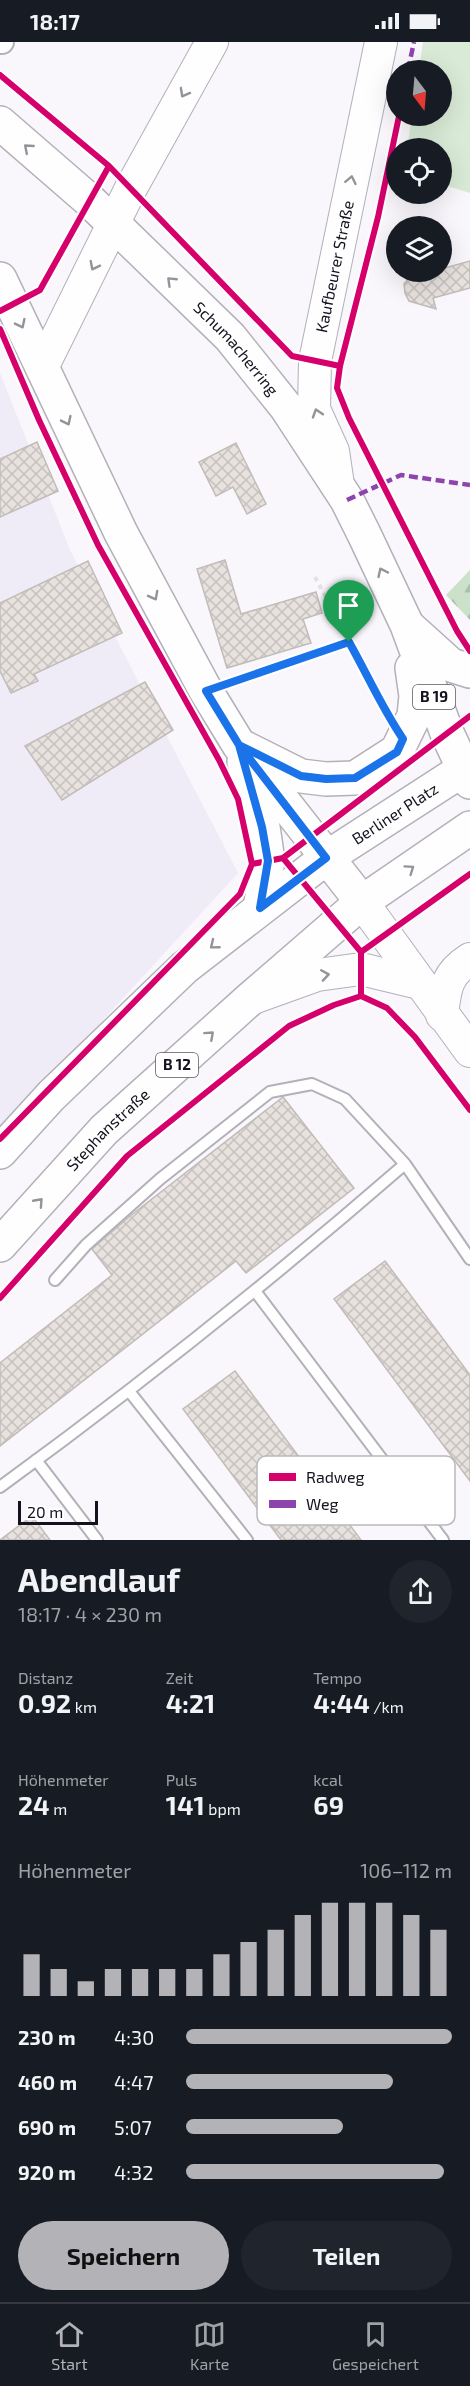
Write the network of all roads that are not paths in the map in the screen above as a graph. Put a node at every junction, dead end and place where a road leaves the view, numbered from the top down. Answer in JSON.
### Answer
{"nodes":[{"id":1,"x":212,"y":42,"type":"edge"},
{"id":2,"x":381,"y":42,"type":"edge"},
{"id":3,"x":0,"y":123,"type":"edge"},
{"id":4,"x":114,"y":225,"type":"junction"},
{"id":5,"x":0,"y":279,"type":"edge"},
{"id":6,"x":42,"y":368,"type":"junction"},
{"id":7,"x":339,"y":489,"type":"junction"},
{"id":8,"x":407,"y":625,"type":"junction"},
{"id":9,"x":470,"y":671,"type":"edge"},
{"id":10,"x":239,"y":745,"type":"junction"},
{"id":11,"x":468,"y":772,"type":"edge"},
{"id":12,"x":470,"y":828,"type":"edge"},
{"id":13,"x":326,"y":858,"type":"junction"},
{"id":14,"x":362,"y":902,"type":"junction"},
{"id":15,"x":260,"y":908,"type":"junction"},
{"id":16,"x":470,"y":959,"type":"edge"},
{"id":17,"x":419,"y":983,"type":"junction"},
{"id":18,"x":250,"y":999,"type":"junction"},
{"id":19,"x":442,"y":1015,"type":"junction"},
{"id":20,"x":470,"y":1051,"type":"edge"},
{"id":21,"x":0,"y":1152,"type":"edge"},
{"id":22,"x":405,"y":1164,"type":"junction"},
{"id":23,"x":0,"y":1245,"type":"edge"},
{"id":24,"x":470,"y":1259,"type":"edge"},
{"id":25,"x":55,"y":1280,"type":"dead end"},
{"id":26,"x":255,"y":1291,"type":"junction"},
{"id":27,"x":129,"y":1391,"type":"junction"},
{"id":28,"x":380,"y":1456,"type":"edge"},
{"id":29,"x":36,"y":1460,"type":"junction"},
{"id":30,"x":0,"y":1486,"type":"edge"},
{"id":31,"x":432,"y":1525,"type":"edge"},
{"id":32,"x":97,"y":1540,"type":"edge"},
{"id":33,"x":247,"y":1540,"type":"edge"},
{"id":34,"x":443,"y":1540,"type":"edge"}],
"edges":[{"from":1,"to":4,"type":"street","one_way":true},
{"from":7,"to":2,"type":"street","name":"Kaufbeurer Straße","number":"B 19","one_way":true},
{"from":4,"to":3,"type":"main road","name":"Schumacherring","one_way":true},
{"from":4,"to":6,"type":"street","one_way":true},
{"from":7,"to":4,"type":"main road","name":"Schumacherring","one_way":true},
{"from":5,"to":6,"type":"main road","one_way":true},
{"from":6,"to":10,"type":"main road","one_way":true},
{"from":8,"to":7,"type":"main road","name":"Schumacherring","number":"B 19","one_way":true},
{"from":8,"to":9,"type":"main road"},
{"from":8,"to":10,"type":"main road"},
{"from":8,"to":11,"type":"main road","name":"Berliner Platz","number":"B 19"},
{"from":10,"to":13,"type":"main road"},
{"from":10,"to":15,"type":"main road"},
{"from":11,"to":13,"type":"main road","name":"Berliner Platz"},
{"from":14,"to":12,"type":"main road","number":"B 12","one_way":true},
{"from":13,"to":14,"type":"main road"},
{"from":13,"to":15,"type":"main road","name":"Berliner Platz"},
{"from":14,"to":17,"type":"street"},
{"from":14,"to":18,"type":"main road","number":"B 12"},
{"from":15,"to":21,"type":"main road","one_way":true},
{"from":16,"to":19,"type":"street"},
{"from":18,"to":17,"type":"street","one_way":true},
{"from":17,"to":19,"type":"street"},
{"from":23,"to":18,"type":"main road","name":"Stephanstraße","number":"B 12","one_way":true},
{"from":19,"to":20,"type":"street"},
{"from":22,"to":24,"type":"lane"},
{"from":22,"to":25,"type":"lane"},
{"from":22,"to":26,"type":"lane"},
{"from":26,"to":27,"type":"lane"},
{"from":26,"to":28,"type":"lane"},
{"from":27,"to":29,"type":"lane"},
{"from":27,"to":33,"type":"lane"},
{"from":29,"to":30,"type":"lane"},
{"from":29,"to":32,"type":"lane"},
{"from":31,"to":34,"type":"lane"}]}
